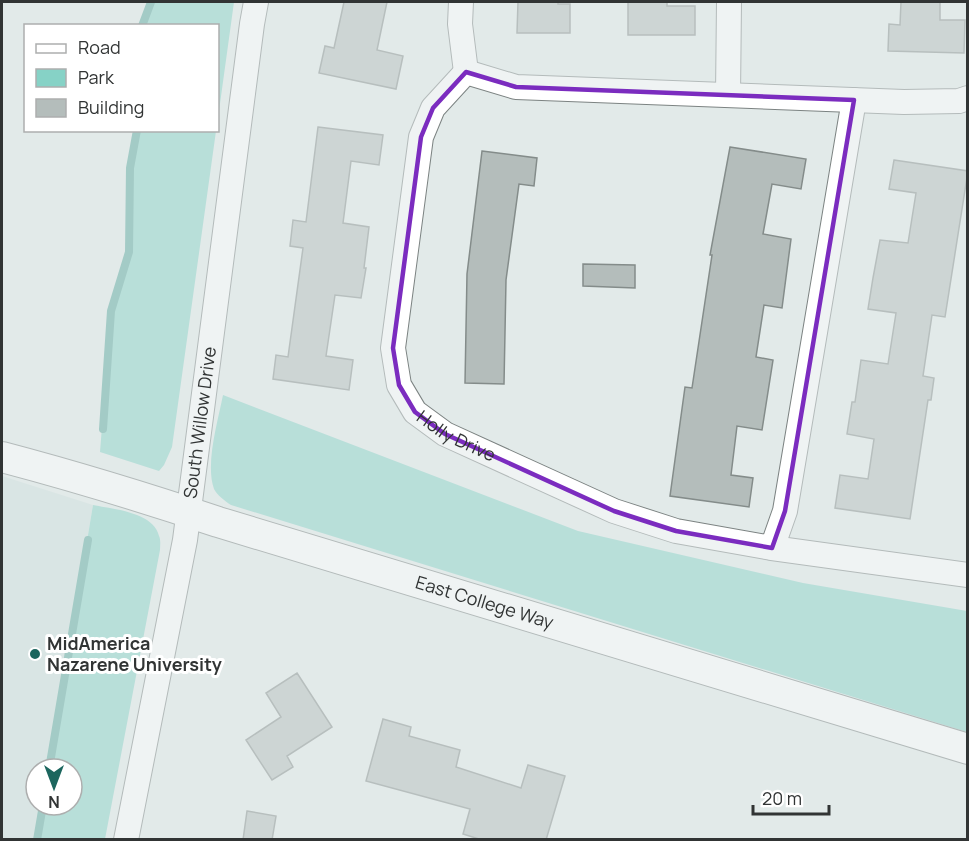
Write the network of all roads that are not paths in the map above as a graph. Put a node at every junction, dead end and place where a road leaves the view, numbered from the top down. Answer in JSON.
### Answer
{"nodes":[{"id":1,"x":256,"y":2,"type":"edge"},
{"id":2,"x":461,"y":2,"type":"edge"},
{"id":3,"x":729,"y":2,"type":"edge"},
{"id":4,"x":466,"y":72,"type":"junction"},
{"id":5,"x":728,"y":95,"type":"junction"},
{"id":6,"x":968,"y":98,"type":"edge"},
{"id":7,"x":854,"y":100,"type":"junction"},
{"id":8,"x":2,"y":457,"type":"edge"},
{"id":9,"x":188,"y":512,"type":"junction"},
{"id":10,"x":772,"y":548,"type":"junction"},
{"id":11,"x":968,"y":575,"type":"edge"},
{"id":12,"x":968,"y":749,"type":"edge"},
{"id":13,"x":126,"y":840,"type":"edge"}],
"edges":[{"from":1,"to":9,"type":"street","name":"South Willow Drive"},
{"from":2,"to":4,"type":"street"},
{"from":3,"to":5,"type":"street"},
{"from":4,"to":5,"type":"street"},
{"from":4,"to":10,"type":"street","name":"Holly Drive"},
{"from":5,"to":7,"type":"street"},
{"from":6,"to":7,"type":"street"},
{"from":7,"to":10,"type":"street"},
{"from":8,"to":9,"type":"street","name":"East College Way"},
{"from":9,"to":12,"type":"street","name":"East College Way"},
{"from":9,"to":13,"type":"street","name":"South Willow Drive"},
{"from":10,"to":11,"type":"street","name":"Holly Drive"}]}
